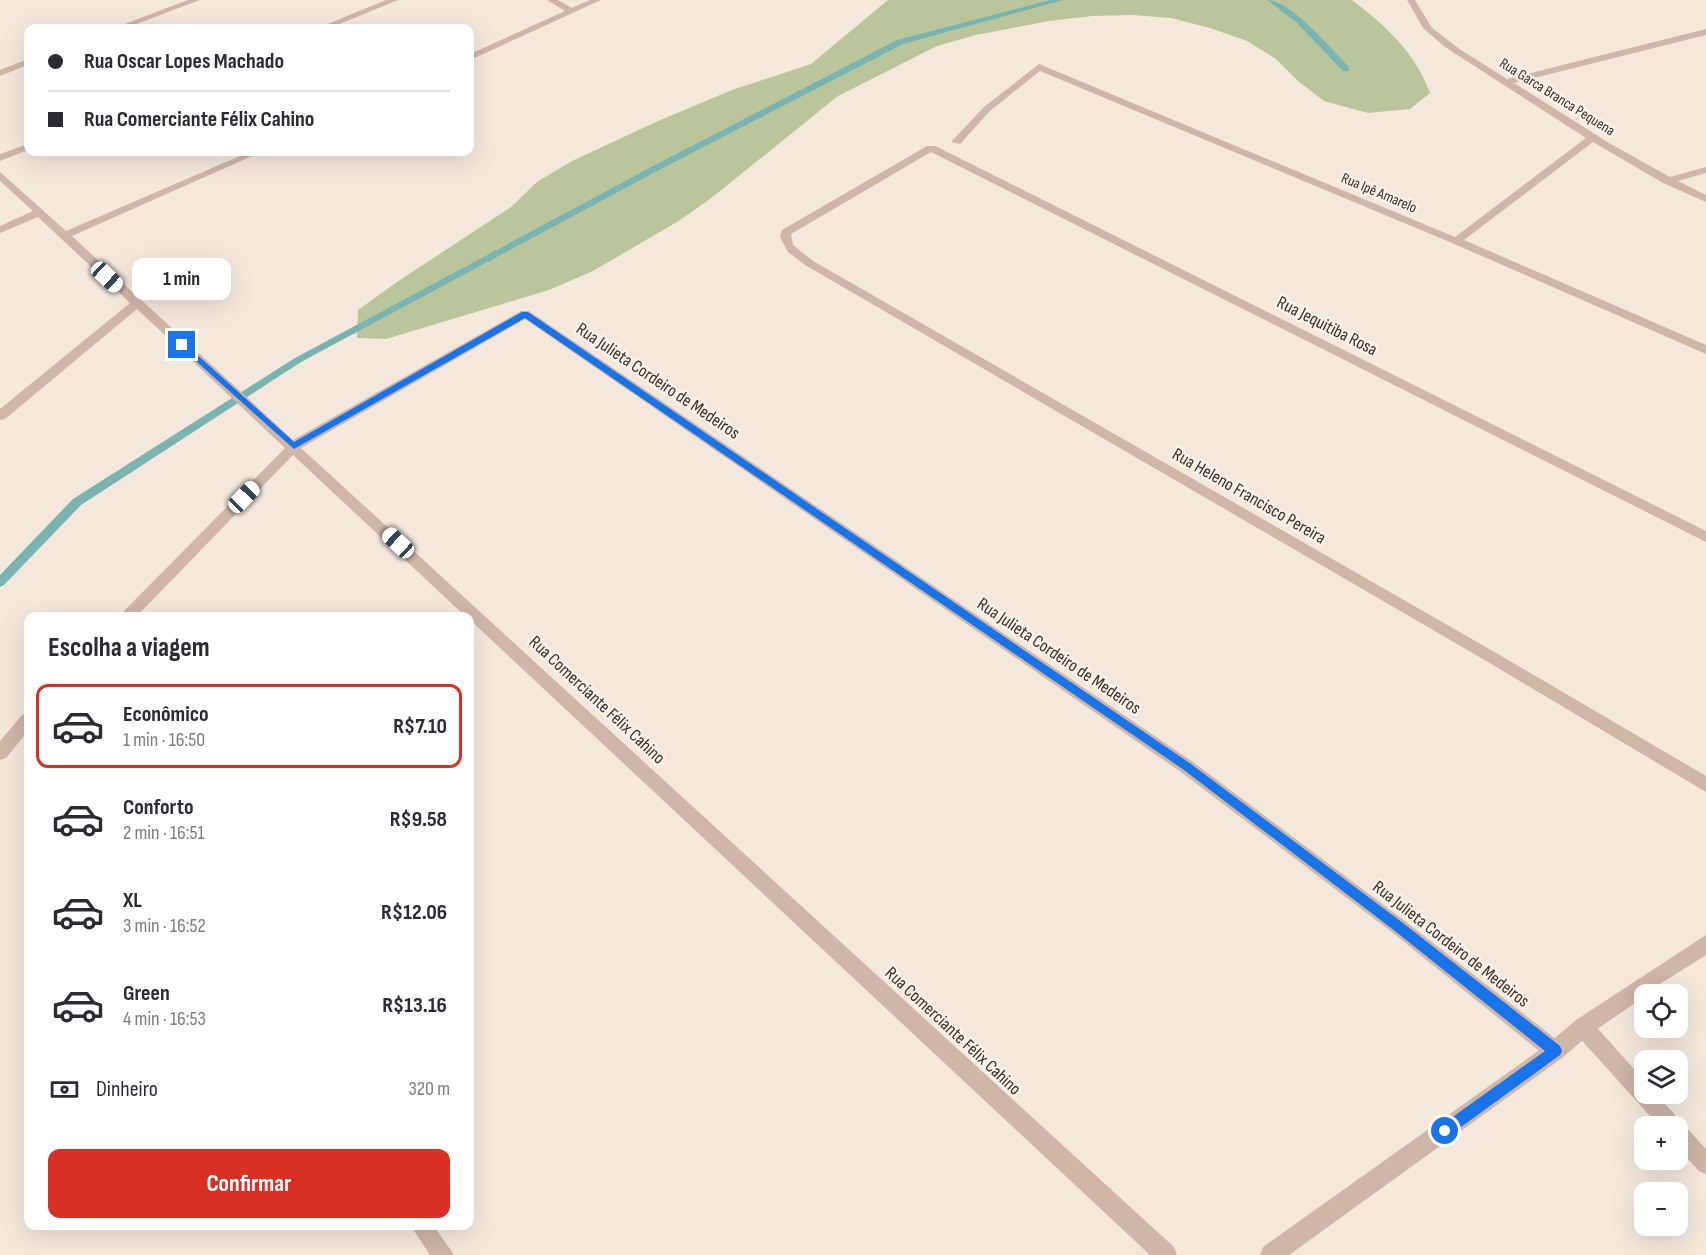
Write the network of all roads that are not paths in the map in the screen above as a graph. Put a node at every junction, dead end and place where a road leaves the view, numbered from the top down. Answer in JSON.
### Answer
{"nodes":[{"id":1,"x":196,"y":0,"type":"edge"},
{"id":2,"x":394,"y":0,"type":"edge"},
{"id":3,"x":551,"y":0,"type":"edge"},
{"id":4,"x":597,"y":0,"type":"edge"},
{"id":5,"x":1411,"y":0,"type":"edge"},
{"id":6,"x":572,"y":11,"type":"junction"},
{"id":7,"x":130,"y":24,"type":"edge"},
{"id":8,"x":333,"y":24,"type":"edge"},
{"id":9,"x":1706,"y":32,"type":"edge"},
{"id":10,"x":474,"y":55,"type":"edge"},
{"id":11,"x":24,"y":64,"type":"edge"},
{"id":12,"x":0,"y":73,"type":"edge"},
{"id":13,"x":1506,"y":82,"type":"junction"},
{"id":14,"x":1592,"y":138,"type":"junction"},
{"id":15,"x":956,"y":142,"type":"dead end"},
{"id":16,"x":24,"y":149,"type":"edge"},
{"id":17,"x":247,"y":156,"type":"edge"},
{"id":18,"x":0,"y":159,"type":"edge"},
{"id":19,"x":1706,"y":170,"type":"edge"},
{"id":20,"x":0,"y":175,"type":"edge"},
{"id":21,"x":1667,"y":181,"type":"junction"},
{"id":22,"x":1706,"y":199,"type":"edge"},
{"id":23,"x":40,"y":212,"type":"junction"},
{"id":24,"x":0,"y":230,"type":"edge"},
{"id":25,"x":786,"y":231,"type":"joint"},
{"id":26,"x":64,"y":236,"type":"junction"},
{"id":27,"x":1456,"y":241,"type":"junction"},
{"id":28,"x":136,"y":304,"type":"junction"},
{"id":29,"x":1706,"y":350,"type":"edge"},
{"id":30,"x":0,"y":416,"type":"edge"},
{"id":31,"x":294,"y":446,"type":"junction"},
{"id":32,"x":1706,"y":537,"type":"edge"},
{"id":33,"x":132,"y":612,"type":"edge"},
{"id":34,"x":473,"y":612,"type":"edge"},
{"id":35,"x":474,"y":613,"type":"edge"},
{"id":36,"x":24,"y":725,"type":"edge"},
{"id":37,"x":0,"y":753,"type":"edge"},
{"id":38,"x":1706,"y":785,"type":"edge"},
{"id":39,"x":1706,"y":944,"type":"edge"},
{"id":40,"x":1583,"y":1027,"type":"junction"},
{"id":41,"x":1555,"y":1051,"type":"junction"},
{"id":42,"x":1663,"y":1116,"type":"edge"},
{"id":43,"x":1688,"y":1144,"type":"edge"},
{"id":44,"x":1706,"y":1164,"type":"edge"},
{"id":45,"x":424,"y":1230,"type":"edge"},
{"id":46,"x":1278,"y":1253,"type":"edge"},
{"id":47,"x":443,"y":1255,"type":"edge"},
{"id":48,"x":1166,"y":1255,"type":"edge"}],
"edges":[{"from":1,"to":7,"type":"street"},
{"from":2,"to":8,"type":"street"},
{"from":3,"to":6,"type":"street"},
{"from":4,"to":6,"type":"street"},
{"from":5,"to":13,"type":"street","name":"Rua Garca Branca Pequena"},
{"from":6,"to":10,"type":"street"},
{"from":9,"to":13,"type":"street"},
{"from":11,"to":12,"type":"street"},
{"from":13,"to":14,"type":"street","name":"Rua Garca Branca Pequena"},
{"from":14,"to":21,"type":"street","name":"Rua Garca Branca Pequena"},
{"from":14,"to":27,"type":"street"},
{"from":15,"to":27,"type":"street","name":"Rua Ipê Amarelo"},
{"from":16,"to":18,"type":"street"},
{"from":17,"to":26,"type":"street"},
{"from":19,"to":21,"type":"street"},
{"from":20,"to":23,"type":"street","name":"Rua Comerciante Félix Cahino"},
{"from":21,"to":22,"type":"street","name":"Rua Garca Branca Pequena"},
{"from":23,"to":24,"type":"street"},
{"from":23,"to":26,"type":"street","name":"Rua Comerciante Félix Cahino"},
{"from":25,"to":32,"type":"street","name":"Rua Jequitiba Rosa"},
{"from":25,"to":38,"type":"street","name":"Rua Heleno Francisco Pereira"},
{"from":26,"to":28,"type":"street","name":"Rua Comerciante Félix Cahino"},
{"from":27,"to":29,"type":"street","name":"Rua Ipê Amarelo"},
{"from":28,"to":30,"type":"street"},
{"from":28,"to":31,"type":"street","name":"Rua Comerciante Félix Cahino"},
{"from":31,"to":33,"type":"street"},
{"from":31,"to":34,"type":"street","name":"Rua Comerciante Félix Cahino"},
{"from":31,"to":41,"type":"street","name":"Rua Julieta Cordeiro de Medeiros"},
{"from":35,"to":48,"type":"street","name":"Rua Comerciante Félix Cahino"},
{"from":36,"to":37,"type":"street"},
{"from":39,"to":40,"type":"street"},
{"from":40,"to":41,"type":"street"},
{"from":40,"to":42,"type":"street"},
{"from":41,"to":46,"type":"street"},
{"from":43,"to":44,"type":"street"},
{"from":45,"to":47,"type":"street"}]}
